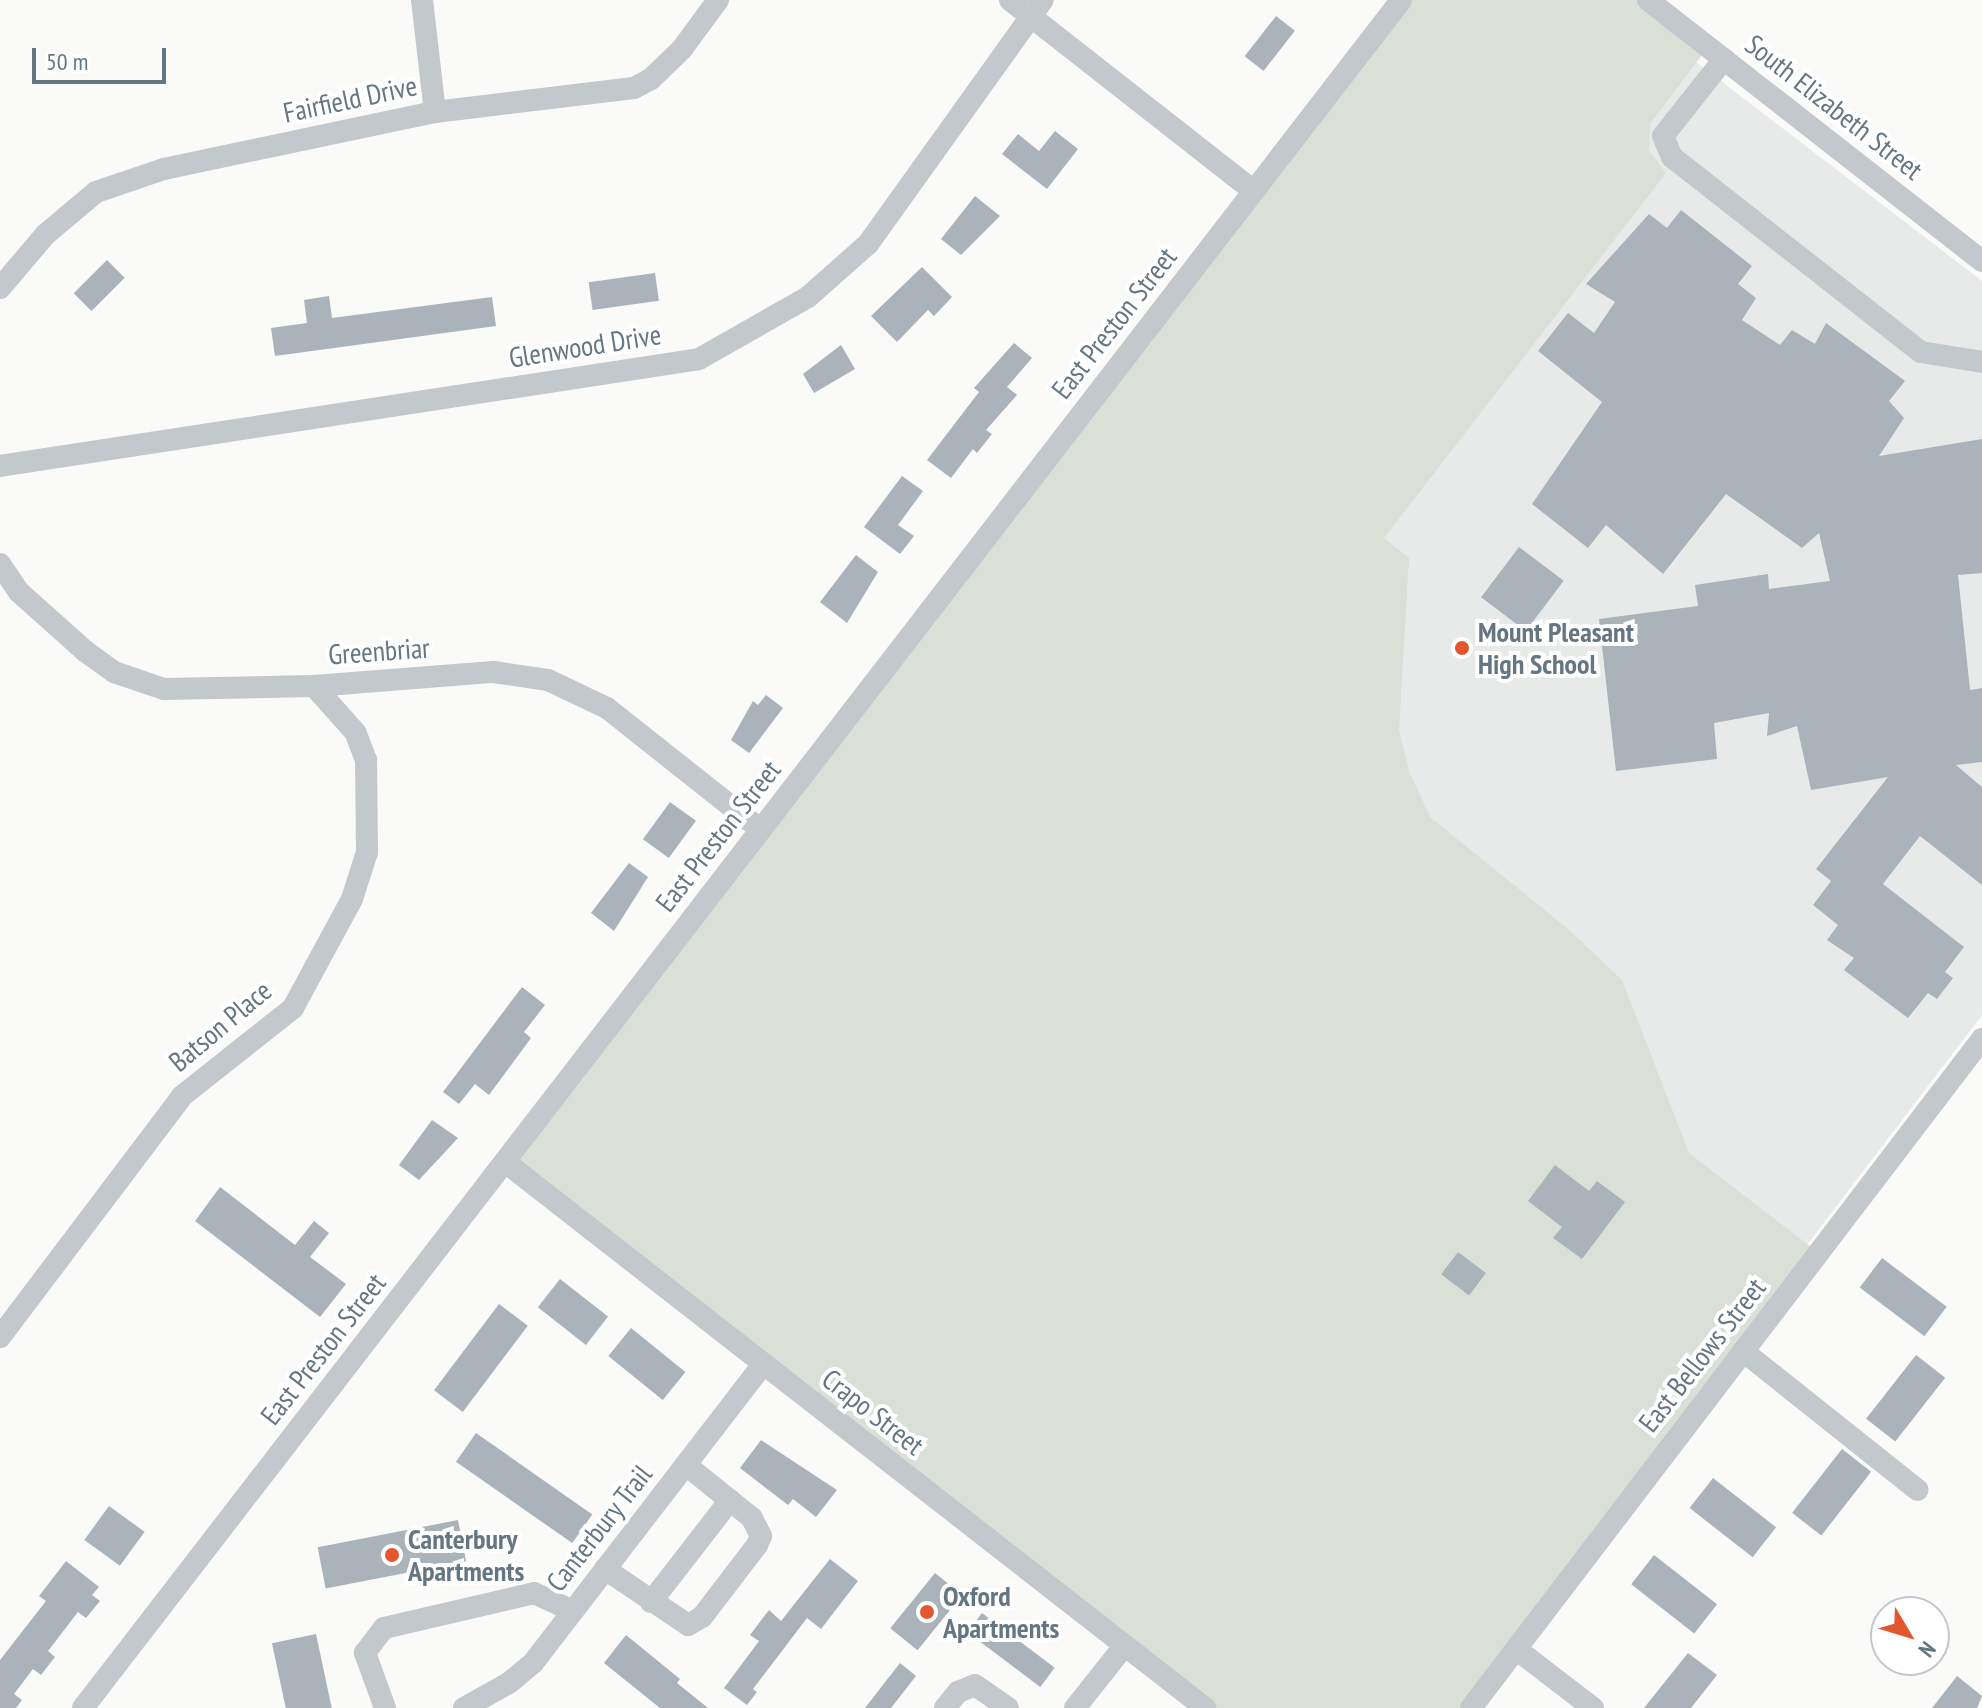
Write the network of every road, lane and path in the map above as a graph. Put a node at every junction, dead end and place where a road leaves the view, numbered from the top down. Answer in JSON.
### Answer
{"nodes":[{"id":1,"x":422,"y":0,"type":"edge"},
{"id":2,"x":718,"y":0,"type":"edge"},
{"id":3,"x":1010,"y":0,"type":"edge"},
{"id":4,"x":1401,"y":0,"type":"edge"},
{"id":5,"x":1648,"y":0,"type":"edge"},
{"id":6,"x":1037,"y":8,"type":"edge"},
{"id":7,"x":1724,"y":59,"type":"junction"},
{"id":8,"x":435,"y":112,"type":"junction"},
{"id":9,"x":1254,"y":191,"type":"junction"},
{"id":10,"x":1982,"y":261,"type":"edge"},
{"id":11,"x":0,"y":288,"type":"edge"},
{"id":12,"x":1982,"y":362,"type":"edge"},
{"id":13,"x":0,"y":466,"type":"edge"},
{"id":14,"x":0,"y":564,"type":"edge"},
{"id":15,"x":314,"y":686,"type":"junction"},
{"id":16,"x":761,"y":830,"type":"junction"},
{"id":17,"x":1982,"y":1039,"type":"edge"},
{"id":18,"x":505,"y":1162,"type":"junction"},
{"id":19,"x":1,"y":1334,"type":"edge"},
{"id":20,"x":1743,"y":1351,"type":"junction"},
{"id":21,"x":763,"y":1364,"type":"junction"},
{"id":22,"x":686,"y":1465,"type":"junction"},
{"id":23,"x":1918,"y":1490,"type":"dead end"},
{"id":24,"x":730,"y":1500,"type":"junction"},
{"id":25,"x":605,"y":1569,"type":"junction"},
{"id":26,"x":651,"y":1602,"type":"junction"},
{"id":27,"x":573,"y":1611,"type":"junction"},
{"id":28,"x":1125,"y":1645,"type":"junction"},
{"id":29,"x":1516,"y":1649,"type":"junction"},
{"id":30,"x":83,"y":1708,"type":"edge"},
{"id":31,"x":385,"y":1708,"type":"edge"},
{"id":32,"x":464,"y":1708,"type":"edge"},
{"id":33,"x":945,"y":1708,"type":"edge"},
{"id":34,"x":1008,"y":1708,"type":"edge"},
{"id":35,"x":1075,"y":1708,"type":"edge"},
{"id":36,"x":1205,"y":1708,"type":"edge"},
{"id":37,"x":1471,"y":1708,"type":"edge"},
{"id":38,"x":1593,"y":1708,"type":"edge"}],
"edges":[{"from":1,"to":8,"type":"street"},
{"from":2,"to":8,"type":"street","name":"Fairfield Drive"},
{"from":3,"to":6,"type":"street"},
{"from":4,"to":9,"type":"street","name":"East Preston Street"},
{"from":5,"to":7,"type":"street","name":"South Elizabeth Street"},
{"from":6,"to":9,"type":"street"},
{"from":6,"to":13,"type":"street","name":"Glenwood Drive"},
{"from":7,"to":10,"type":"street","name":"South Elizabeth Street"},
{"from":7,"to":12,"type":"street"},
{"from":8,"to":11,"type":"street","name":"Fairfield Drive"},
{"from":9,"to":16,"type":"street","name":"East Preston Street"},
{"from":14,"to":15,"type":"street","name":"Greenbriar"},
{"from":15,"to":16,"type":"street","name":"Greenbriar"},
{"from":15,"to":19,"type":"street","name":"Batson Place"},
{"from":16,"to":18,"type":"street","name":"East Preston Street"},
{"from":17,"to":20,"type":"street","name":"East Bellows Street"},
{"from":18,"to":21,"type":"street","name":"Crapo Street"},
{"from":18,"to":30,"type":"street","name":"East Preston Street"},
{"from":20,"to":23,"type":"street"},
{"from":20,"to":29,"type":"street","name":"East Bellows Street"},
{"from":21,"to":22,"type":"street","name":"Canterbury Trail"},
{"from":21,"to":28,"type":"street","name":"Crapo Street"},
{"from":22,"to":24,"type":"street"},
{"from":22,"to":25,"type":"street","name":"Canterbury Trail"},
{"from":24,"to":26,"type":"street"},
{"from":24,"to":26,"type":"street"},
{"from":25,"to":26,"type":"street"},
{"from":25,"to":27,"type":"street","name":"Canterbury Trail"},
{"from":27,"to":31,"type":"street"},
{"from":27,"to":32,"type":"street","name":"Canterbury Trail"},
{"from":28,"to":35,"type":"street"},
{"from":28,"to":36,"type":"street","name":"Crapo Street"},
{"from":29,"to":37,"type":"street","name":"East Bellows Street"},
{"from":29,"to":38,"type":"street"},
{"from":33,"to":34,"type":"street"}]}
